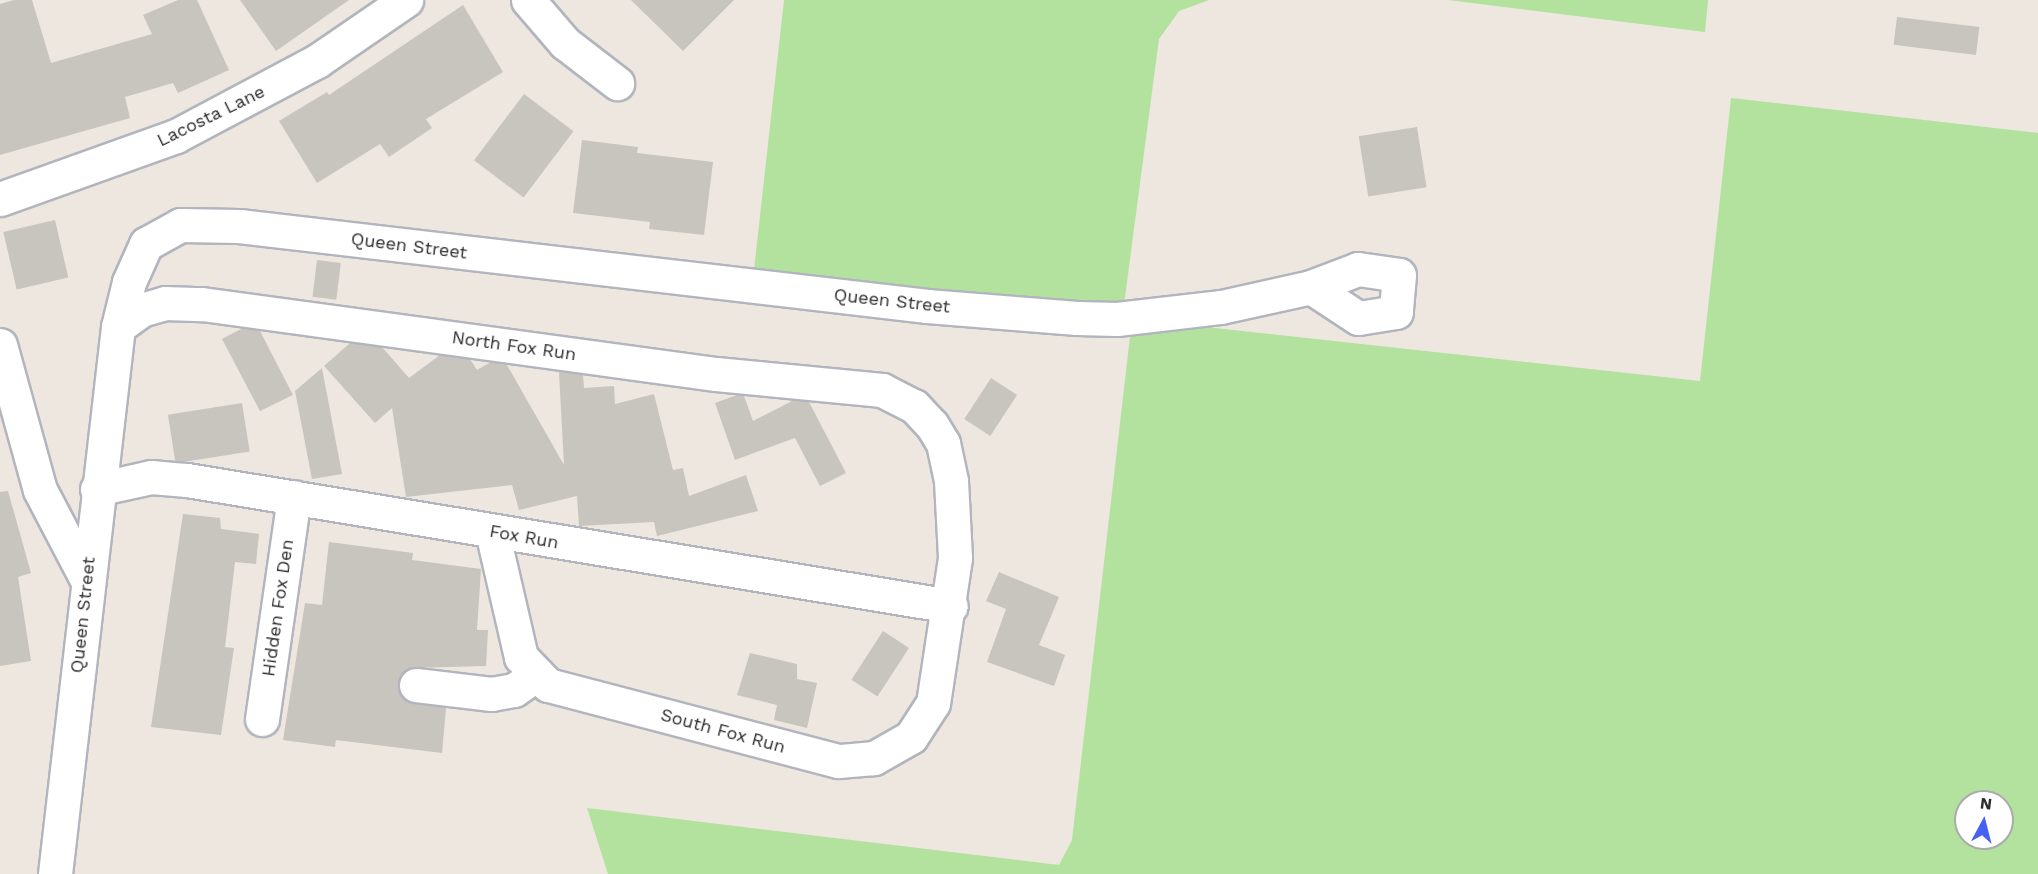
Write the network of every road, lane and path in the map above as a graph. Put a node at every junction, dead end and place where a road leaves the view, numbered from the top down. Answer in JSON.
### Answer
{"nodes":[{"id":1,"x":406,"y":0,"type":"edge"},
{"id":2,"x":528,"y":0,"type":"edge"},
{"id":3,"x":617,"y":83,"type":"dead end"},
{"id":4,"x":0,"y":199,"type":"edge"},
{"id":5,"x":1311,"y":287,"type":"dead end"},
{"id":6,"x":118,"y":327,"type":"junction"},
{"id":7,"x":0,"y":345,"type":"edge"},
{"id":8,"x":97,"y":489,"type":"junction"},
{"id":9,"x":294,"y":497,"type":"junction"},
{"id":10,"x":492,"y":531,"type":"junction"},
{"id":11,"x":87,"y":580,"type":"junction"},
{"id":12,"x":951,"y":606,"type":"junction"},
{"id":13,"x":537,"y":674,"type":"junction"},
{"id":14,"x":416,"y":685,"type":"dead end"},
{"id":15,"x":262,"y":719,"type":"dead end"},
{"id":16,"x":55,"y":874,"type":"edge"}],
"edges":[{"from":1,"to":4,"type":"street","name":"Lacosta Lane"},
{"from":2,"to":3,"type":"street"},
{"from":5,"to":6,"type":"street","name":"Queen Street"},
{"from":6,"to":8,"type":"street","name":"Queen Street"},
{"from":6,"to":12,"type":"street","name":"North Fox Run"},
{"from":7,"to":11,"type":"street"},
{"from":8,"to":9,"type":"street","name":"Fox Run"},
{"from":8,"to":11,"type":"street","name":"Queen Street"},
{"from":9,"to":10,"type":"street","name":"Fox Run"},
{"from":9,"to":15,"type":"street","name":"Hidden Fox Den"},
{"from":10,"to":12,"type":"street","name":"Fox Run"},
{"from":10,"to":13,"type":"street","name":"South Fox Run"},
{"from":11,"to":16,"type":"street","name":"Queen Street"},
{"from":12,"to":13,"type":"street","name":"South Fox Run"},
{"from":13,"to":14,"type":"street"}]}
